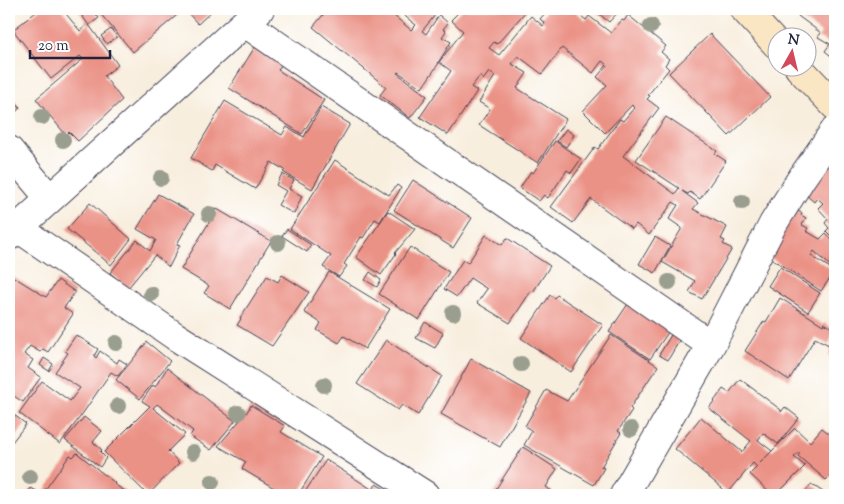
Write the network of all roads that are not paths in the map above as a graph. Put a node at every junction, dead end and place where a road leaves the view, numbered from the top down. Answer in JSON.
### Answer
{"nodes":[{"id":1,"x":744,"y":9,"type":"edge"},
{"id":2,"x":252,"y":16,"type":"edge"},
{"id":3,"x":766,"y":33,"type":"edge"},
{"id":4,"x":808,"y":78,"type":"edge"},
{"id":5,"x":835,"y":106,"type":"edge"},
{"id":6,"x":835,"y":130,"type":"edge"},
{"id":7,"x":9,"y":150,"type":"edge"},
{"id":8,"x":50,"y":199,"type":"junction"},
{"id":9,"x":13,"y":232,"type":"edge"},
{"id":10,"x":711,"y":345,"type":"junction"},
{"id":11,"x":425,"y":495,"type":"edge"},
{"id":12,"x":624,"y":495,"type":"edge"}],
"edges":[{"from":1,"to":3,"type":"main road"},
{"from":2,"to":8,"type":"street"},
{"from":2,"to":10,"type":"street"},
{"from":4,"to":5,"type":"main road"},
{"from":6,"to":10,"type":"street"},
{"from":7,"to":8,"type":"street"},
{"from":8,"to":9,"type":"street"},
{"from":9,"to":11,"type":"street"},
{"from":10,"to":12,"type":"street"}]}
